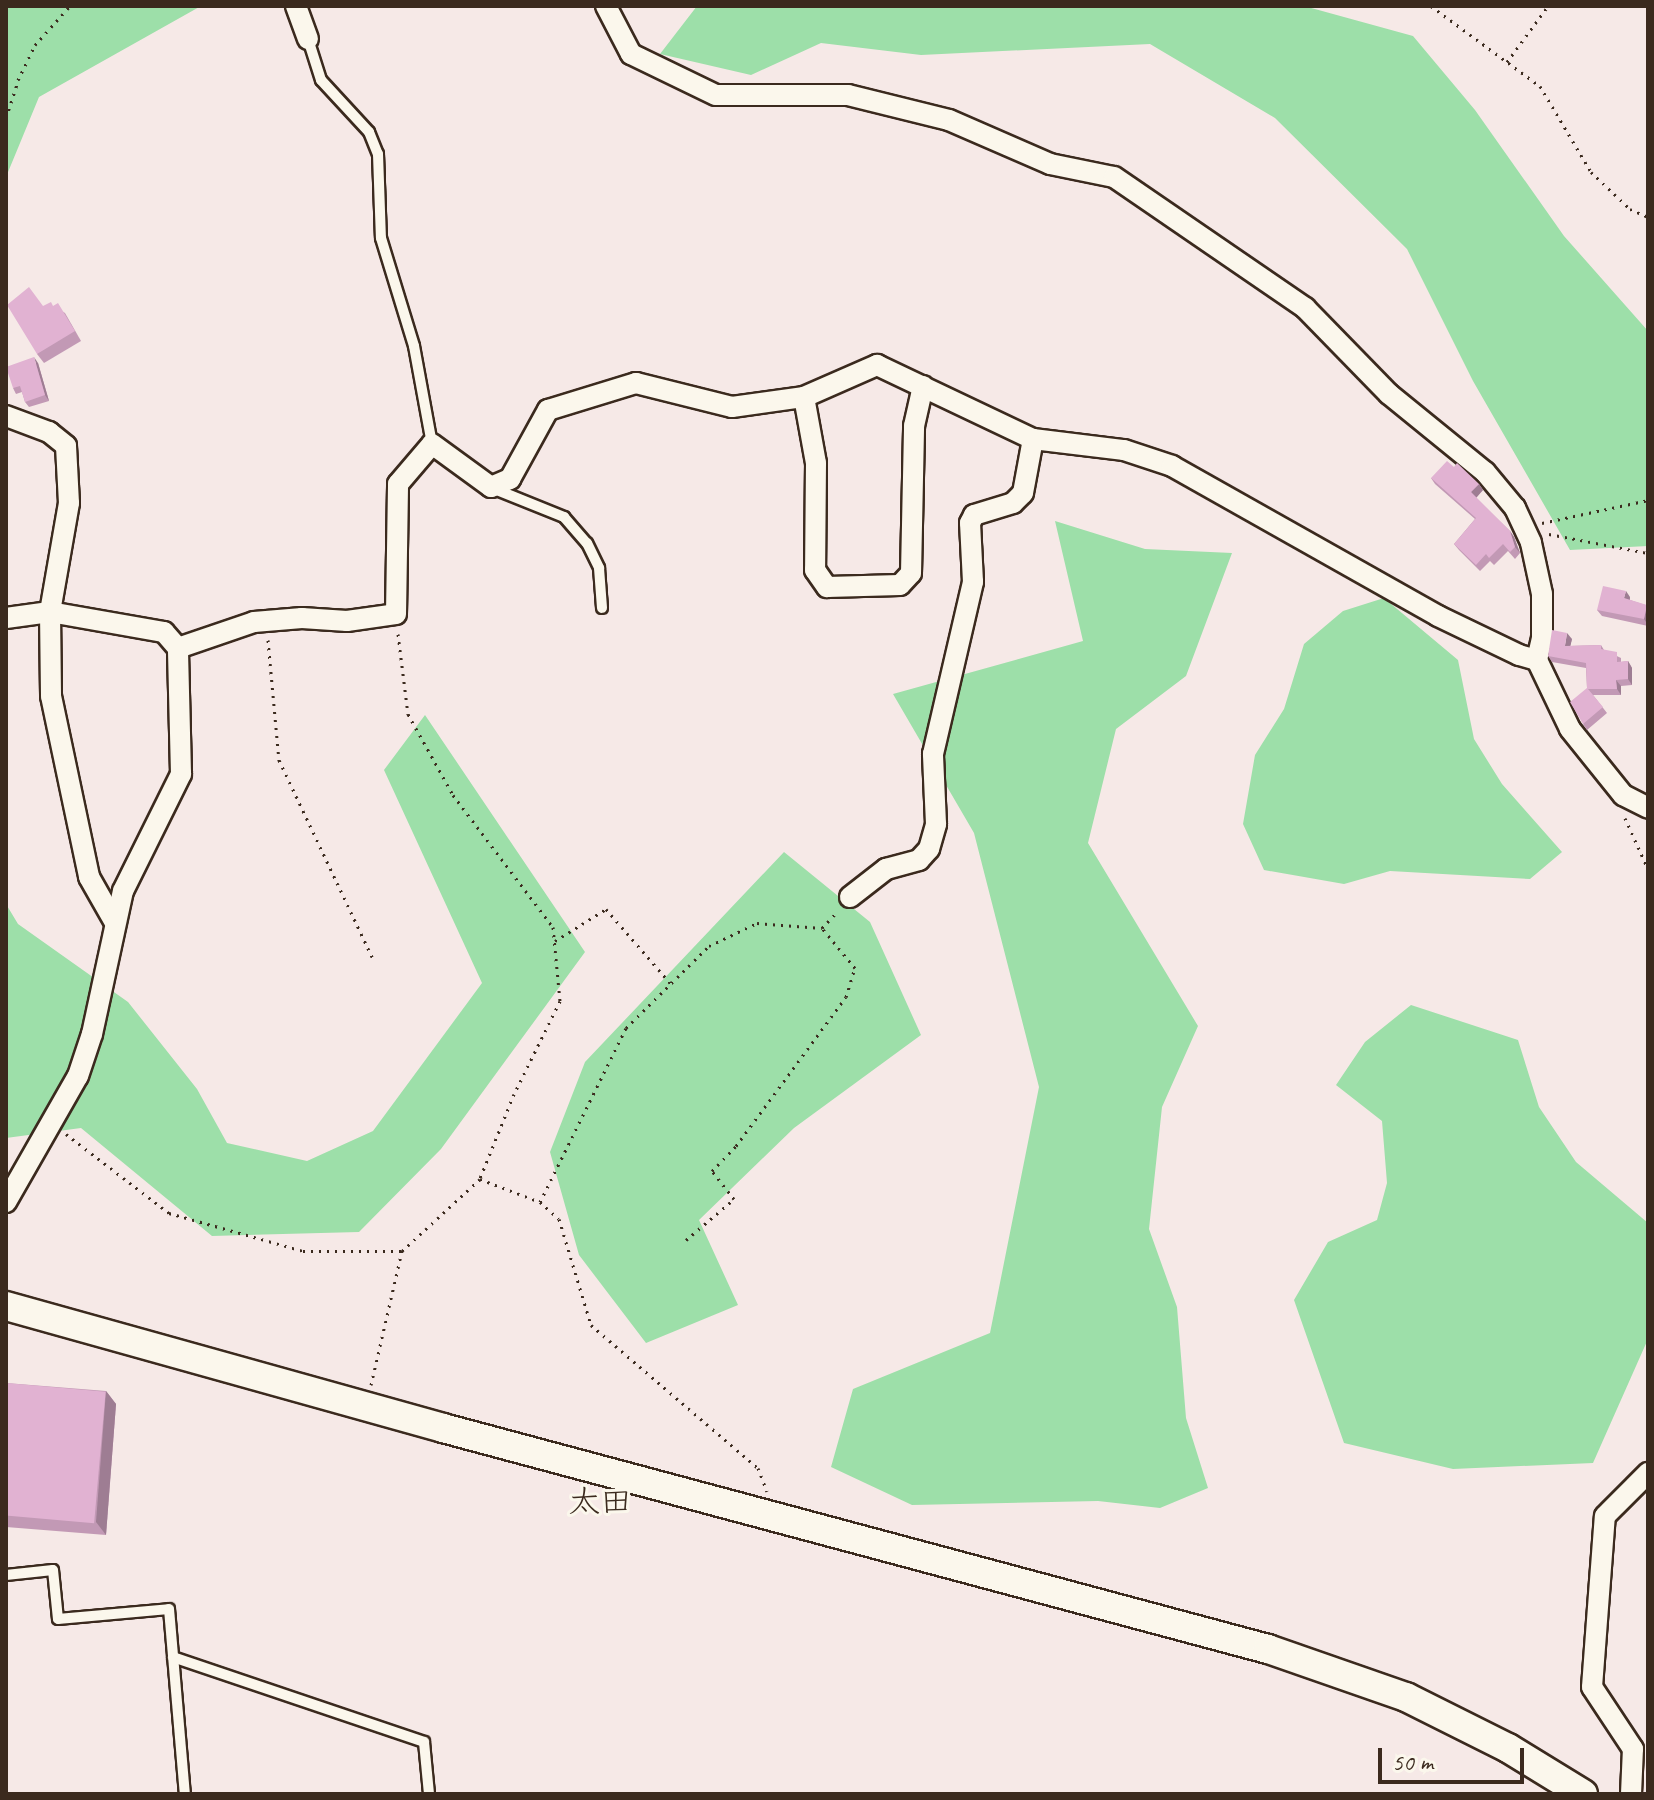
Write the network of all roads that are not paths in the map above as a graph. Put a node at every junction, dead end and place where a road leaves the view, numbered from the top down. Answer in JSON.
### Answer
{"nodes":[{"id":1,"x":296,"y":6,"type":"edge"},
{"id":2,"x":606,"y":6,"type":"edge"},
{"id":3,"x":308,"y":39,"type":"joint"},
{"id":4,"x":923,"y":386,"type":"junction"},
{"id":5,"x":804,"y":397,"type":"junction"},
{"id":6,"x":6,"y":416,"type":"edge"},
{"id":7,"x":1033,"y":439,"type":"junction"},
{"id":8,"x":432,"y":444,"type":"junction"},
{"id":9,"x":491,"y":487,"type":"junction"},
{"id":10,"x":602,"y":608,"type":"dead end"},
{"id":11,"x":50,"y":612,"type":"junction"},
{"id":12,"x":6,"y":618,"type":"edge"},
{"id":13,"x":178,"y":648,"type":"junction"},
{"id":14,"x":1537,"y":660,"type":"junction"},
{"id":15,"x":1648,"y":808,"type":"edge"},
{"id":16,"x":850,"y":897,"type":"road end"},
{"id":17,"x":114,"y":921,"type":"junction"},
{"id":18,"x":6,"y":1202,"type":"edge"},
{"id":19,"x":6,"y":1306,"type":"edge"},
{"id":20,"x":1648,"y":1473,"type":"edge"},
{"id":21,"x":6,"y":1575,"type":"edge"},
{"id":22,"x":173,"y":1657,"type":"junction"},
{"id":23,"x":185,"y":1794,"type":"edge"},
{"id":24,"x":429,"y":1794,"type":"edge"},
{"id":25,"x":1583,"y":1794,"type":"edge"},
{"id":26,"x":1631,"y":1794,"type":"edge"}],
"edges":[{"from":1,"to":3,"type":"street"},
{"from":2,"to":14,"type":"street"},
{"from":3,"to":8,"type":"lane"},
{"from":4,"to":5,"type":"street"},
{"from":4,"to":5,"type":"street"},
{"from":4,"to":7,"type":"street"},
{"from":5,"to":9,"type":"street"},
{"from":6,"to":11,"type":"street"},
{"from":7,"to":14,"type":"street"},
{"from":7,"to":16,"type":"street"},
{"from":8,"to":9,"type":"street"},
{"from":8,"to":13,"type":"street"},
{"from":9,"to":10,"type":"lane"},
{"from":11,"to":12,"type":"street"},
{"from":11,"to":13,"type":"street"},
{"from":11,"to":17,"type":"street"},
{"from":13,"to":17,"type":"street"},
{"from":14,"to":15,"type":"street"},
{"from":17,"to":18,"type":"street"},
{"from":19,"to":25,"type":"street"},
{"from":20,"to":26,"type":"street"},
{"from":21,"to":22,"type":"lane"},
{"from":22,"to":23,"type":"lane"},
{"from":22,"to":24,"type":"lane"}]}
